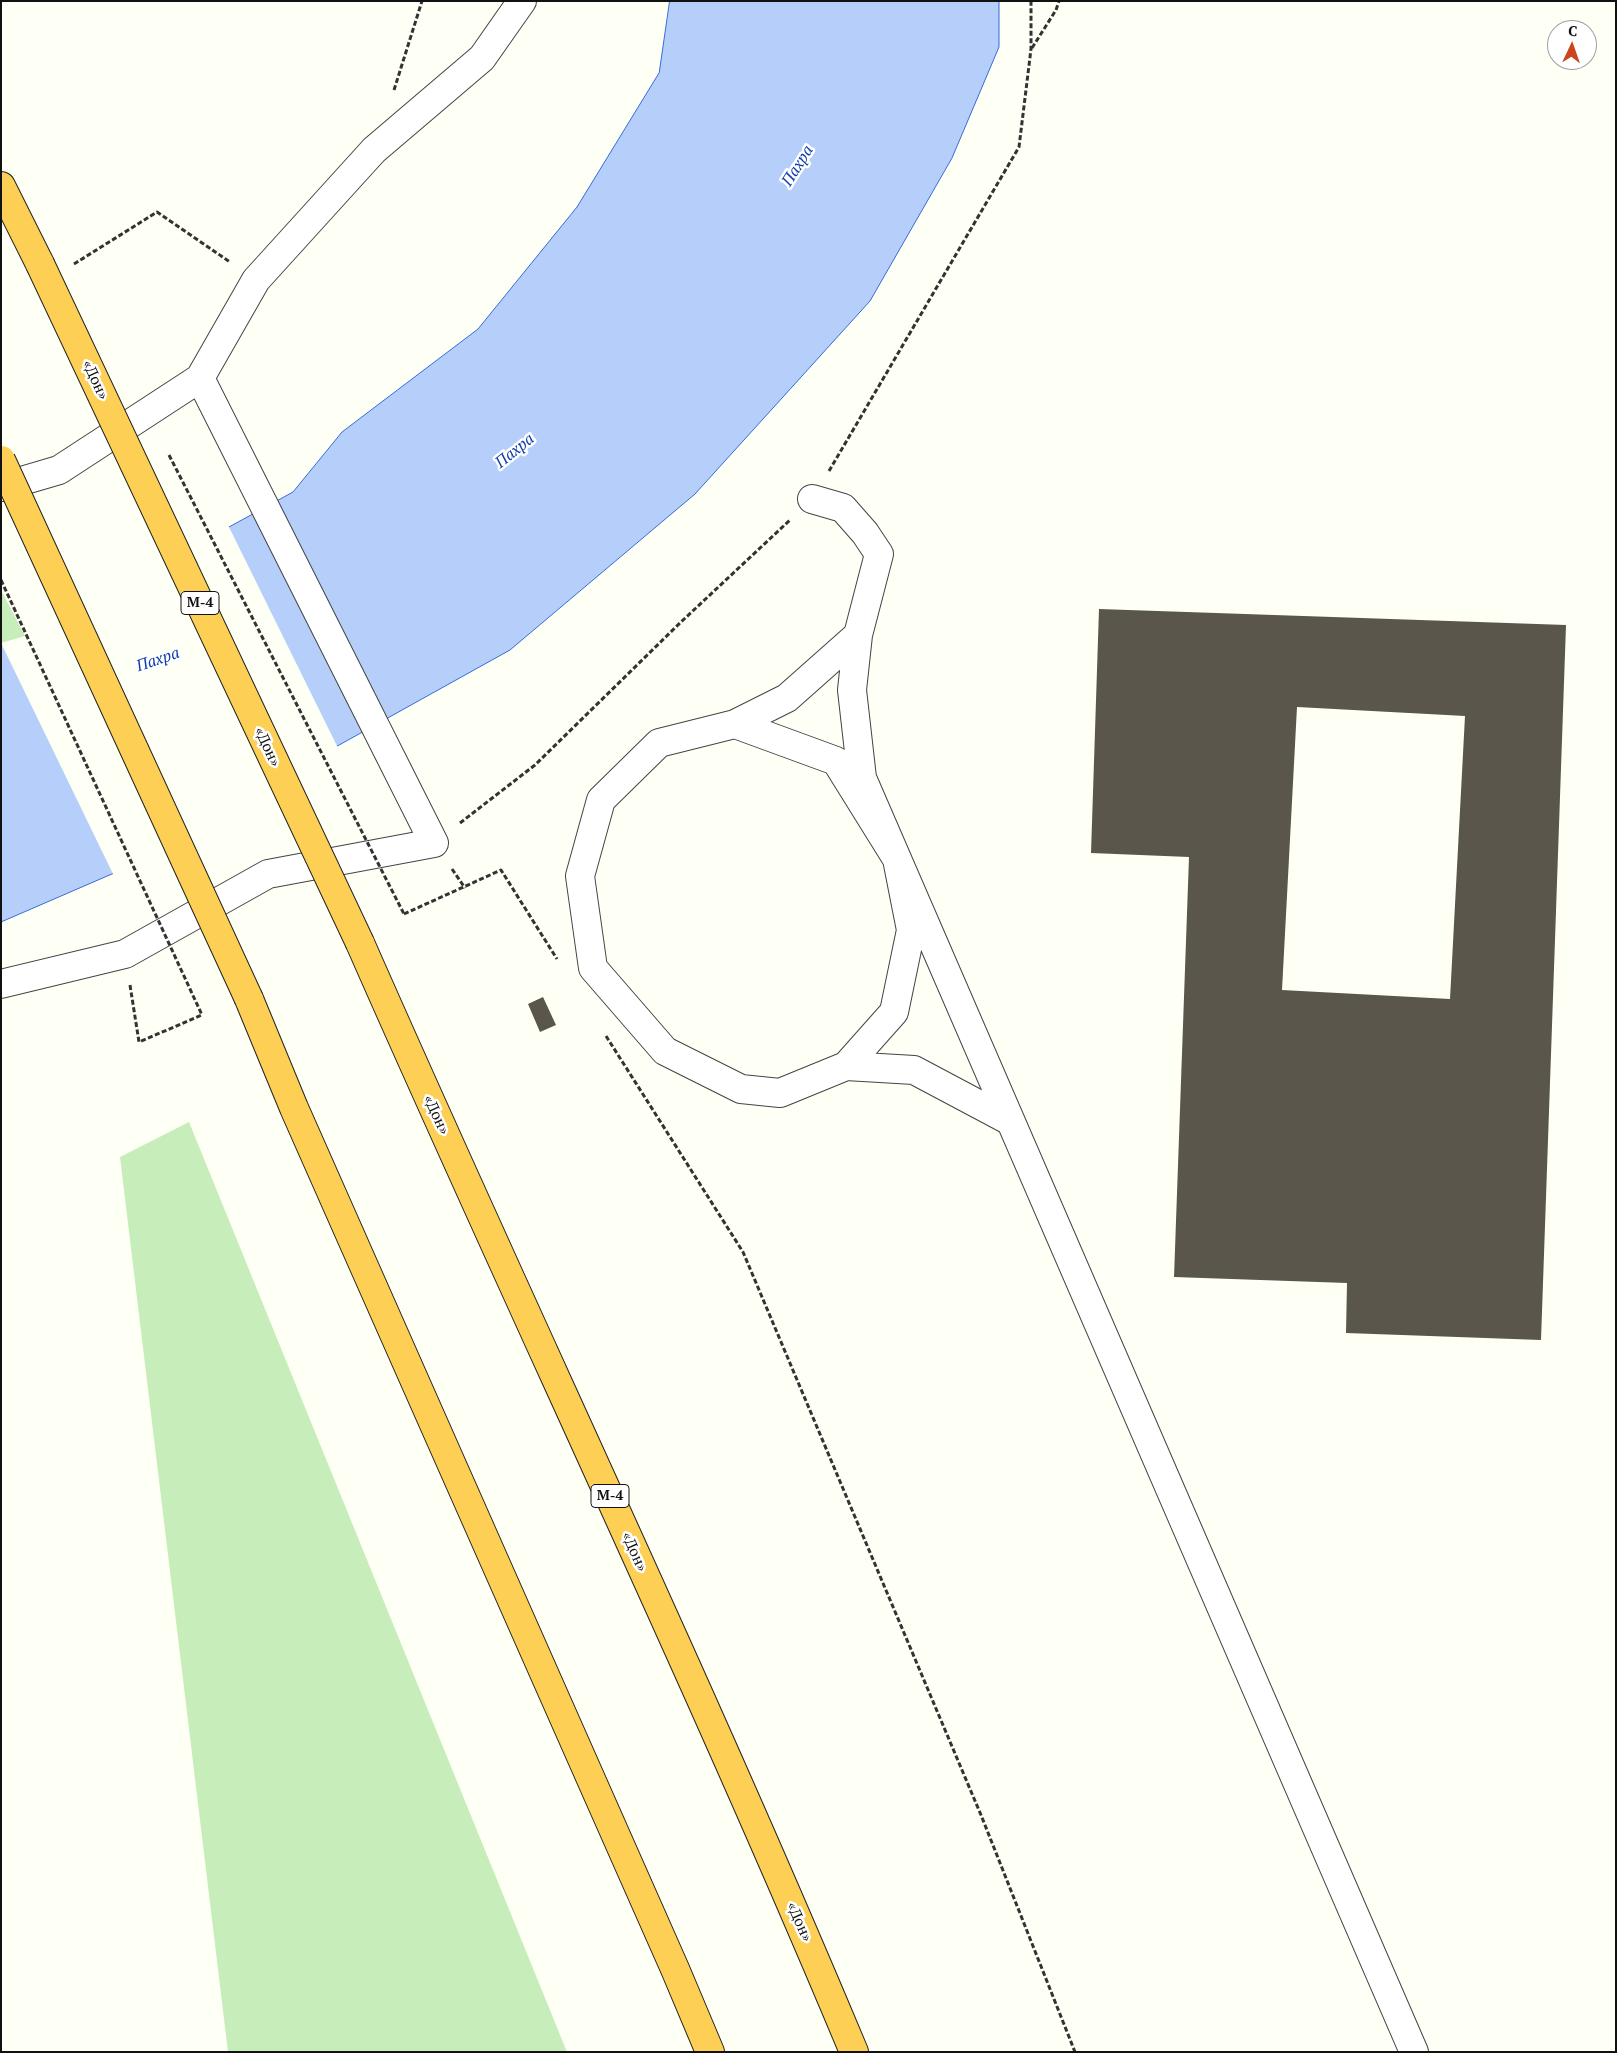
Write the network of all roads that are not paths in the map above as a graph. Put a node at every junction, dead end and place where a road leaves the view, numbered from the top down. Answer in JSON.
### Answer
{"nodes":[{"id":1,"x":522,"y":1,"type":"edge"},
{"id":2,"x":1,"y":186,"type":"edge"},
{"id":3,"x":200,"y":378,"type":"junction"},
{"id":4,"x":1,"y":460,"type":"edge"},
{"id":5,"x":1,"y":487,"type":"edge"},
{"id":6,"x":812,"y":499,"type":"road end"},
{"id":7,"x":858,"y":635,"type":"junction"},
{"id":8,"x":736,"y":724,"type":"junction"},
{"id":9,"x":897,"y":859,"type":"junction"},
{"id":10,"x":1,"y":984,"type":"edge"},
{"id":11,"x":846,"y":1066,"type":"junction"},
{"id":12,"x":1010,"y":1121,"type":"junction"},
{"id":13,"x":710,"y":2052,"type":"edge"},
{"id":14,"x":854,"y":2052,"type":"edge"},
{"id":15,"x":1414,"y":2052,"type":"edge"}],
"edges":[{"from":1,"to":3,"type":"street"},
{"from":2,"to":14,"type":"highway","name":"«Дон»","number":"М-4","bridge":true},
{"from":3,"to":5,"type":"street"},
{"from":3,"to":10,"type":"street"},
{"from":4,"to":13,"type":"highway","bridge":true},
{"from":6,"to":7,"type":"street"},
{"from":7,"to":8,"type":"street"},
{"from":7,"to":9,"type":"street"},
{"from":8,"to":9,"type":"street"},
{"from":8,"to":11,"type":"street"},
{"from":9,"to":11,"type":"street"},
{"from":9,"to":12,"type":"street"},
{"from":11,"to":12,"type":"street"},
{"from":12,"to":15,"type":"street"}]}
